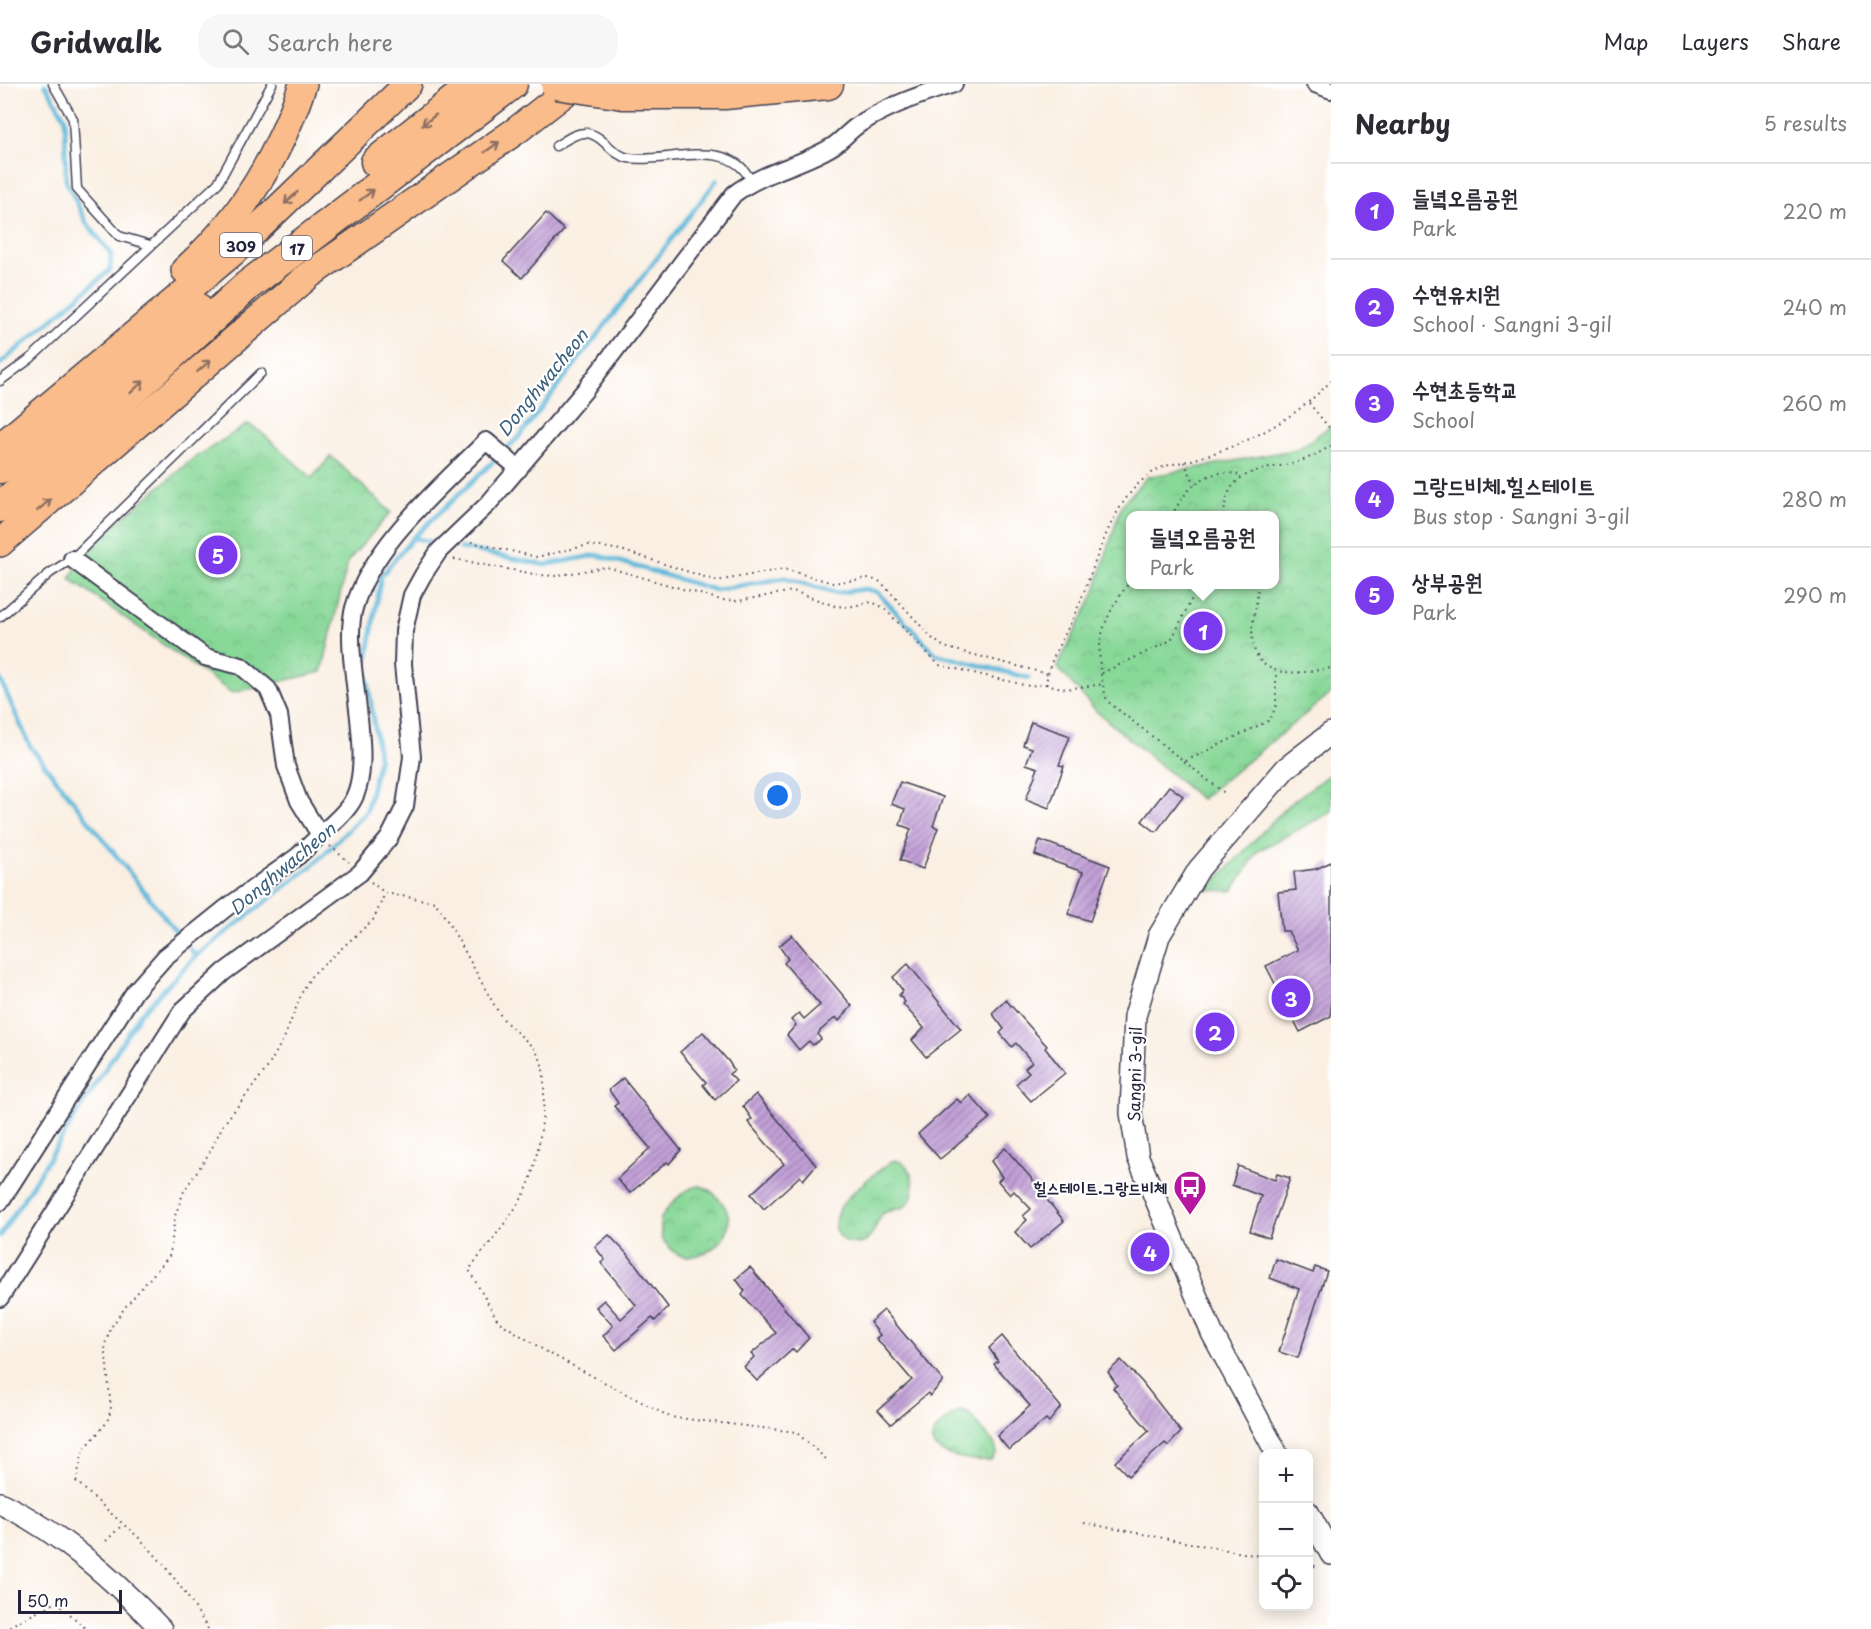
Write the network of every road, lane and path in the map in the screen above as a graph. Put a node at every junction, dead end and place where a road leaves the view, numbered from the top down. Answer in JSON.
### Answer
{"nodes":[{"id":1,"x":53,"y":84,"type":"edge"},
{"id":2,"x":272,"y":84,"type":"edge"},
{"id":3,"x":303,"y":84,"type":"edge"},
{"id":4,"x":408,"y":84,"type":"edge"},
{"id":5,"x":475,"y":84,"type":"edge"},
{"id":6,"x":512,"y":84,"type":"edge"},
{"id":7,"x":556,"y":84,"type":"edge"},
{"id":8,"x":576,"y":84,"type":"edge"},
{"id":9,"x":828,"y":84,"type":"edge"},
{"id":10,"x":954,"y":84,"type":"edge"},
{"id":11,"x":1315,"y":84,"type":"edge"},
{"id":12,"x":610,"y":89,"type":"edge"},
{"id":13,"x":1331,"y":90,"type":"edge"},
{"id":14,"x":517,"y":130,"type":"junction"},
{"id":15,"x":556,"y":146,"type":"dead end"},
{"id":16,"x":751,"y":181,"type":"junction"},
{"id":17,"x":150,"y":245,"type":"junction"},
{"id":18,"x":261,"y":373,"type":"dead end"},
{"id":19,"x":0,"y":381,"type":"edge"},
{"id":20,"x":1331,"y":381,"type":"edge"},
{"id":21,"x":1309,"y":403,"type":"junction"},
{"id":22,"x":80,"y":408,"type":"junction"},
{"id":23,"x":1331,"y":430,"type":"edge"},
{"id":24,"x":1331,"y":446,"type":"edge"},
{"id":25,"x":0,"y":447,"type":"edge"},
{"id":26,"x":1184,"y":462,"type":"junction"},
{"id":27,"x":516,"y":467,"type":"junction"},
{"id":28,"x":0,"y":468,"type":"edge"},
{"id":29,"x":1242,"y":476,"type":"junction"},
{"id":30,"x":1195,"y":484,"type":"junction"},
{"id":31,"x":0,"y":507,"type":"edge"},
{"id":32,"x":1174,"y":511,"type":"edge"},
{"id":33,"x":1225,"y":511,"type":"edge"},
{"id":34,"x":453,"y":538,"type":"junction"},
{"id":35,"x":0,"y":543,"type":"edge"},
{"id":36,"x":72,"y":559,"type":"junction"},
{"id":37,"x":435,"y":560,"type":"junction"},
{"id":38,"x":1126,"y":587,"type":"edge"},
{"id":39,"x":1197,"y":589,"type":"edge"},
{"id":40,"x":1257,"y":589,"type":"edge"},
{"id":41,"x":0,"y":617,"type":"edge"},
{"id":42,"x":1331,"y":668,"type":"edge"},
{"id":43,"x":1276,"y":671,"type":"junction"},
{"id":44,"x":1102,"y":673,"type":"junction"},
{"id":45,"x":1048,"y":674,"type":"junction"},
{"id":46,"x":1046,"y":684,"type":"junction"},
{"id":47,"x":1104,"y":684,"type":"junction"},
{"id":48,"x":1331,"y":733,"type":"edge"},
{"id":49,"x":1186,"y":761,"type":"junction"},
{"id":50,"x":1227,"y":795,"type":"dead end"},
{"id":51,"x":323,"y":838,"type":"junction"},
{"id":52,"x":357,"y":870,"type":"junction"},
{"id":53,"x":385,"y":893,"type":"junction"},
{"id":54,"x":0,"y":1202,"type":"edge"},
{"id":55,"x":0,"y":1298,"type":"edge"},
{"id":56,"x":1274,"y":1449,"type":"edge"},
{"id":57,"x":827,"y":1460,"type":"dead end"},
{"id":58,"x":0,"y":1503,"type":"edge"},
{"id":59,"x":1313,"y":1521,"type":"edge"},
{"id":60,"x":1084,"y":1523,"type":"dead end"},
{"id":61,"x":122,"y":1526,"type":"junction"},
{"id":62,"x":106,"y":1541,"type":"dead end"},
{"id":63,"x":1331,"y":1554,"type":"edge"},
{"id":64,"x":1259,"y":1556,"type":"edge"},
{"id":65,"x":63,"y":1596,"type":"dead end"},
{"id":66,"x":57,"y":1602,"type":"junction"},
{"id":67,"x":4,"y":1629,"type":"edge"},
{"id":68,"x":86,"y":1629,"type":"edge"},
{"id":69,"x":161,"y":1629,"type":"edge"},
{"id":70,"x":208,"y":1629,"type":"edge"}],
"edges":[{"from":1,"to":17,"type":"lane"},
{"from":2,"to":17,"type":"lane"},
{"from":3,"to":22,"type":"highway"},
{"from":4,"to":22,"type":"highway","number":"309","one_way":true},
{"from":5,"to":22,"type":"highway","number":"17","one_way":true},
{"from":22,"to":6,"type":"highway","number":"17","one_way":true},
{"from":7,"to":12,"type":"highway","bridge":true},
{"from":8,"to":14,"type":"highway"},
{"from":9,"to":12,"type":"highway"},
{"from":10,"to":16,"type":"street"},
{"from":11,"to":13,"type":"street"},
{"from":12,"to":14,"type":"highway"},
{"from":35,"to":14,"type":"highway","one_way":true},
{"from":15,"to":16,"type":"lane"},
{"from":16,"to":27,"type":"street"},
{"from":17,"to":19,"type":"lane"},
{"from":18,"to":36,"type":"lane"},
{"from":20,"to":21,"type":"path"},
{"from":21,"to":23,"type":"path"},
{"from":21,"to":26,"type":"path"},
{"from":22,"to":25,"type":"highway","number":"309"},
{"from":22,"to":28,"type":"highway","number":"17"},
{"from":22,"to":31,"type":"highway","number":"17"},
{"from":24,"to":29,"type":"path"},
{"from":26,"to":30,"type":"path"},
{"from":26,"to":45,"type":"path"},
{"from":27,"to":34,"type":"street"},
{"from":27,"to":51,"type":"street"},
{"from":29,"to":30,"type":"path"},
{"from":29,"to":33,"type":"path"},
{"from":30,"to":32,"type":"path"},
{"from":34,"to":37,"type":"street"},
{"from":34,"to":45,"type":"path"},
{"from":36,"to":41,"type":"lane"},
{"from":36,"to":51,"type":"street"},
{"from":37,"to":46,"type":"path"},
{"from":37,"to":52,"type":"street"},
{"from":38,"to":44,"type":"path"},
{"from":39,"to":44,"type":"path"},
{"from":40,"to":43,"type":"path"},
{"from":42,"to":43,"type":"path"},
{"from":43,"to":49,"type":"path"},
{"from":44,"to":47,"type":"path"},
{"from":45,"to":46,"type":"path"},
{"from":46,"to":47,"type":"path"},
{"from":47,"to":49,"type":"path"},
{"from":48,"to":56,"type":"street","name":"Sangni 3-gil"},
{"from":49,"to":50,"type":"path"},
{"from":51,"to":52,"type":"path"},
{"from":51,"to":54,"type":"street"},
{"from":52,"to":53,"type":"path"},
{"from":52,"to":55,"type":"street"},
{"from":53,"to":57,"type":"path"},
{"from":53,"to":61,"type":"path"},
{"from":58,"to":69,"type":"street"},
{"from":59,"to":63,"type":"street"},
{"from":60,"to":64,"type":"path"},
{"from":61,"to":62,"type":"path"},
{"from":61,"to":70,"type":"path"},
{"from":65,"to":66,"type":"path"},
{"from":66,"to":67,"type":"path"},
{"from":66,"to":68,"type":"path"}]}
